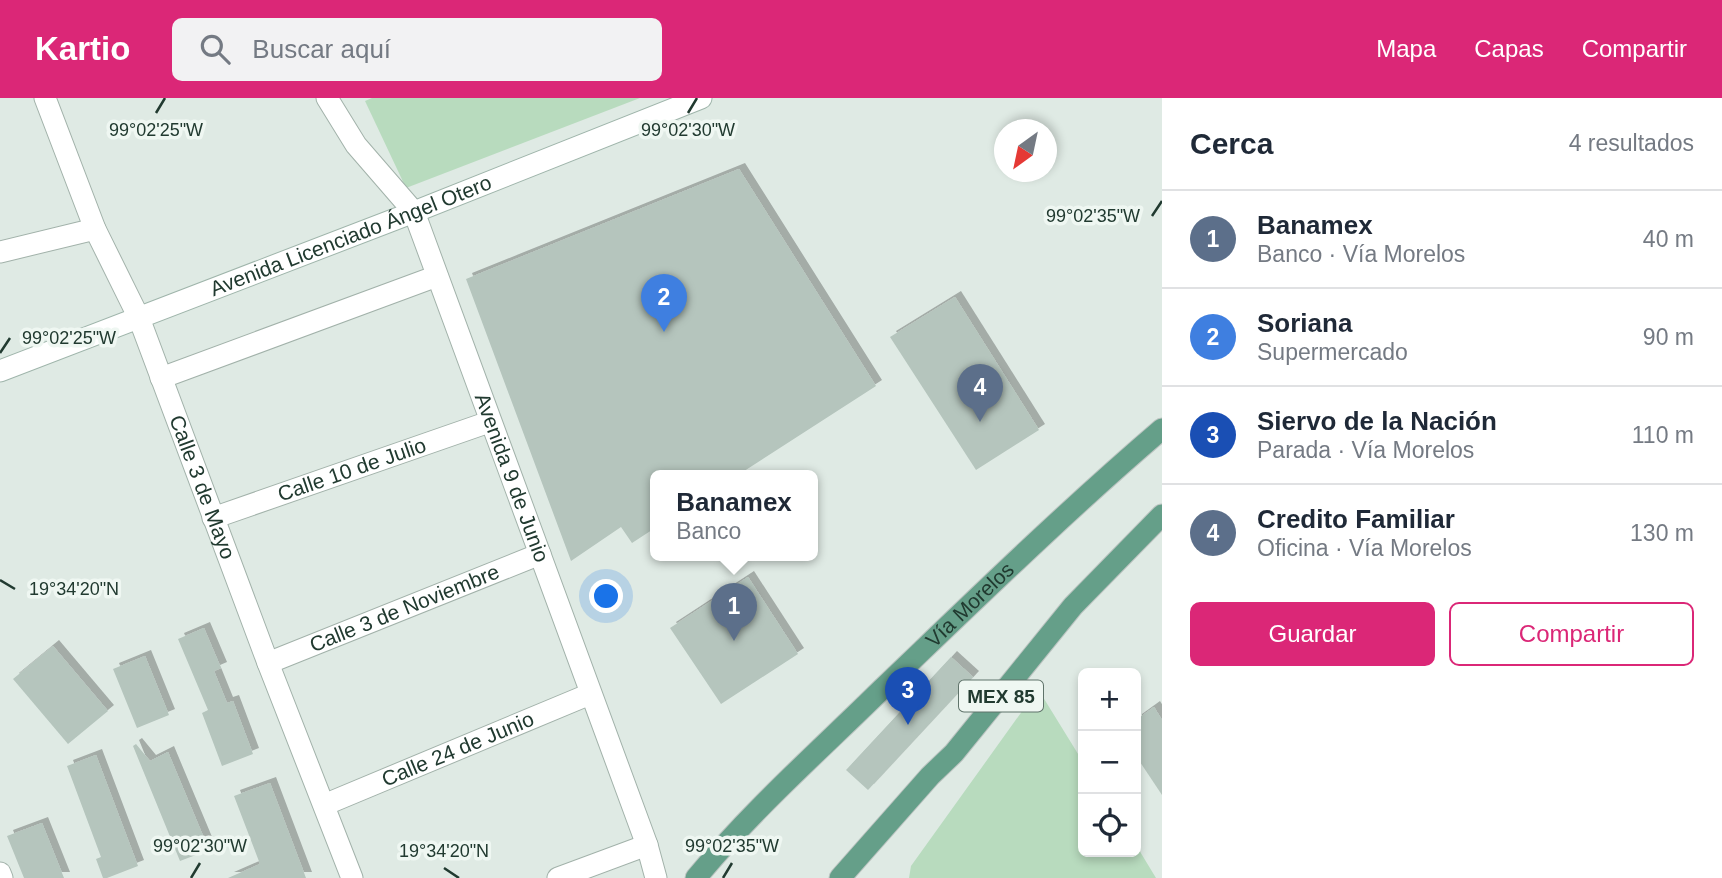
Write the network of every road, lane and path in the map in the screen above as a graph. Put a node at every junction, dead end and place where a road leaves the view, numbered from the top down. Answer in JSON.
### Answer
{"nodes":[{"id":1,"x":45,"y":98,"type":"edge"},
{"id":2,"x":327,"y":98,"type":"edge"},
{"id":3,"x":701,"y":98,"type":"edge"},
{"id":4,"x":414,"y":212,"type":"junction"},
{"id":5,"x":95,"y":229,"type":"junction"},
{"id":6,"x":0,"y":252,"type":"edge"},
{"id":7,"x":436,"y":276,"type":"junction"},
{"id":8,"x":139,"y":318,"type":"junction"},
{"id":9,"x":0,"y":372,"type":"edge"},
{"id":10,"x":161,"y":378,"type":"junction"},
{"id":11,"x":489,"y":422,"type":"junction"},
{"id":12,"x":1162,"y":429,"type":"edge"},
{"id":13,"x":1162,"y":515,"type":"edge"},
{"id":14,"x":213,"y":518,"type":"junction"},
{"id":15,"x":540,"y":554,"type":"junction"},
{"id":16,"x":268,"y":663,"type":"junction"},
{"id":17,"x":590,"y":694,"type":"junction"},
{"id":18,"x":324,"y":805,"type":"junction"},
{"id":19,"x":648,"y":845,"type":"junction"},
{"id":20,"x":0,"y":873,"type":"edge"},
{"id":21,"x":2,"y":878,"type":"edge"},
{"id":22,"x":352,"y":878,"type":"edge"},
{"id":23,"x":558,"y":878,"type":"edge"},
{"id":24,"x":656,"y":878,"type":"edge"},
{"id":25,"x":696,"y":878,"type":"edge"},
{"id":26,"x":840,"y":878,"type":"edge"}],
"edges":[{"from":1,"to":5,"type":"street","name":"Calle 3 de Mayo"},
{"from":2,"to":4,"type":"street","name":"Avenida 9 de Junio"},
{"from":3,"to":4,"type":"street","name":"Avenida Licenciado Ángel Otero"},
{"from":4,"to":7,"type":"street","name":"Avenida 9 de Junio"},
{"from":4,"to":8,"type":"street","name":"Avenida Licenciado Ángel Otero"},
{"from":5,"to":6,"type":"street"},
{"from":5,"to":8,"type":"street","name":"Calle 3 de Mayo"},
{"from":7,"to":10,"type":"street"},
{"from":7,"to":11,"type":"street","name":"Avenida 9 de Junio"},
{"from":8,"to":9,"type":"street","name":"Avenida Licenciado Ángel Otero"},
{"from":8,"to":10,"type":"street","name":"Calle 3 de Mayo"},
{"from":10,"to":14,"type":"street","name":"Calle 3 de Mayo"},
{"from":11,"to":14,"type":"street","name":"Calle 10 de Julio"},
{"from":11,"to":15,"type":"street","name":"Avenida 9 de Junio"},
{"from":12,"to":25,"type":"main road","name":"Vía Morelos"},
{"from":13,"to":26,"type":"main road","number":"MEX 85"},
{"from":14,"to":16,"type":"street","name":"Calle 3 de Mayo"},
{"from":15,"to":16,"type":"street","name":"Calle 3 de Noviembre"},
{"from":15,"to":17,"type":"street","name":"Avenida 9 de Junio"},
{"from":16,"to":18,"type":"street","name":"Calle 3 de Mayo"},
{"from":17,"to":18,"type":"street","name":"Calle 24 de Junio"},
{"from":17,"to":19,"type":"street","name":"Avenida 9 de Junio"},
{"from":18,"to":22,"type":"street","name":"Calle 3 de Mayo"},
{"from":19,"to":23,"type":"street"},
{"from":19,"to":24,"type":"street","name":"Avenida 9 de Junio"},
{"from":20,"to":21,"type":"street"}]}
